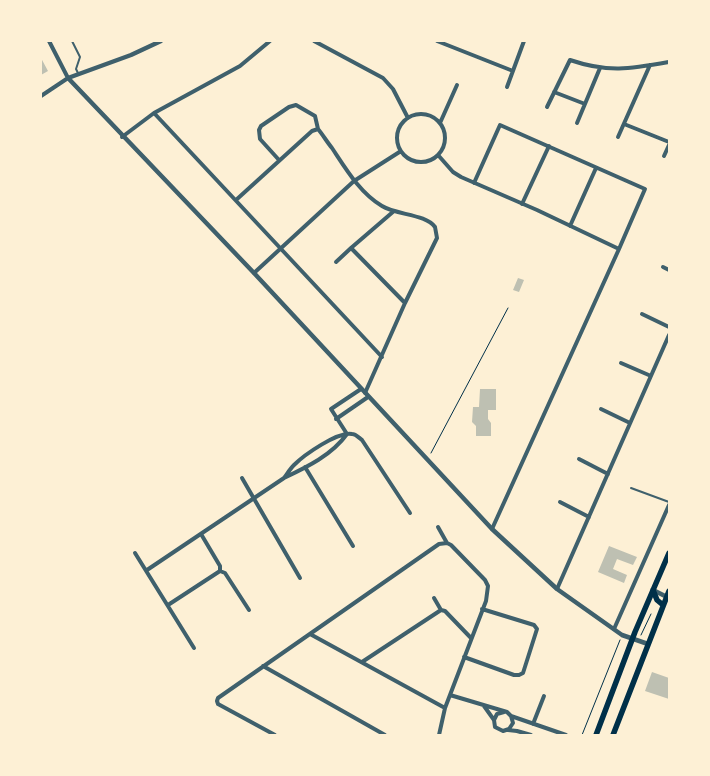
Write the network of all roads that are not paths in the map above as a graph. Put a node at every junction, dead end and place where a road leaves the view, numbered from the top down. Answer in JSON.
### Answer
{"nodes":[{"id":1,"x":48,"y":41,"type":"edge"},
{"id":2,"x":72,"y":41,"type":"edge"},
{"id":3,"x":161,"y":41,"type":"edge"},
{"id":4,"x":270,"y":41,"type":"edge"},
{"id":5,"x":314,"y":41,"type":"edge"},
{"id":6,"x":436,"y":41,"type":"edge"},
{"id":7,"x":524,"y":41,"type":"edge"},
{"id":8,"x":669,"y":62,"type":"edge"},
{"id":9,"x":650,"y":65,"type":"junction"},
{"id":10,"x":600,"y":68,"type":"junction"},
{"id":11,"x":513,"y":71,"type":"junction"},
{"id":12,"x":78,"y":74,"type":"junction"},
{"id":13,"x":68,"y":78,"type":"junction"},
{"id":14,"x":457,"y":85,"type":"dead end"},
{"id":15,"x":507,"y":87,"type":"dead end"},
{"id":16,"x":554,"y":92,"type":"junction"},
{"id":17,"x":41,"y":96,"type":"edge"},
{"id":18,"x":585,"y":104,"type":"junction"},
{"id":19,"x":547,"y":107,"type":"dead end"},
{"id":20,"x":154,"y":113,"type":"junction"},
{"id":21,"x":408,"y":118,"type":"junction"},
{"id":22,"x":440,"y":123,"type":"junction"},
{"id":23,"x":577,"y":123,"type":"dead end"},
{"id":24,"x":624,"y":124,"type":"junction"},
{"id":25,"x":318,"y":130,"type":"junction"},
{"id":26,"x":122,"y":137,"type":"junction"},
{"id":27,"x":618,"y":137,"type":"dead end"},
{"id":28,"x":669,"y":144,"type":"edge"},
{"id":29,"x":548,"y":146,"type":"junction"},
{"id":30,"x":401,"y":151,"type":"junction"},
{"id":31,"x":438,"y":155,"type":"junction"},
{"id":32,"x":664,"y":156,"type":"dead end"},
{"id":33,"x":280,"y":160,"type":"junction"},
{"id":34,"x":596,"y":168,"type":"junction"},
{"id":35,"x":354,"y":181,"type":"junction"},
{"id":36,"x":474,"y":183,"type":"junction"},
{"id":37,"x":236,"y":200,"type":"junction"},
{"id":38,"x":522,"y":204,"type":"junction"},
{"id":39,"x":394,"y":212,"type":"junction"},
{"id":40,"x":570,"y":226,"type":"junction"},
{"id":41,"x":352,"y":248,"type":"junction"},
{"id":42,"x":280,"y":249,"type":"junction"},
{"id":43,"x":619,"y":249,"type":"junction"},
{"id":44,"x":336,"y":262,"type":"dead end"},
{"id":45,"x":663,"y":268,"type":"dead end"},
{"id":46,"x":669,"y":270,"type":"edge"},
{"id":47,"x":254,"y":273,"type":"junction"},
{"id":48,"x":405,"y":303,"type":"junction"},
{"id":49,"x":642,"y":314,"type":"dead end"},
{"id":50,"x":669,"y":327,"type":"edge"},
{"id":51,"x":669,"y":335,"type":"edge"},
{"id":52,"x":382,"y":357,"type":"junction"},
{"id":53,"x":621,"y":363,"type":"dead end"},
{"id":54,"x":650,"y":376,"type":"junction"},
{"id":55,"x":361,"y":389,"type":"junction"},
{"id":56,"x":367,"y":395,"type":"junction"},
{"id":57,"x":601,"y":409,"type":"dead end"},
{"id":58,"x":336,"y":419,"type":"junction"},
{"id":59,"x":630,"y":423,"type":"junction"},
{"id":60,"x":347,"y":434,"type":"junction"},
{"id":61,"x":579,"y":459,"type":"dead end"},
{"id":62,"x":305,"y":467,"type":"junction"},
{"id":63,"x":608,"y":474,"type":"junction"},
{"id":64,"x":242,"y":478,"type":"dead end"},
{"id":65,"x":284,"y":478,"type":"junction"},
{"id":66,"x":631,"y":488,"type":"dead end"},
{"id":67,"x":254,"y":499,"type":"junction"},
{"id":68,"x":560,"y":502,"type":"dead end"},
{"id":69,"x":669,"y":504,"type":"edge"},
{"id":70,"x":410,"y":513,"type":"dead end"},
{"id":71,"x":589,"y":517,"type":"junction"},
{"id":72,"x":438,"y":527,"type":"dead end"},
{"id":73,"x":492,"y":530,"type":"junction"},
{"id":74,"x":201,"y":534,"type":"junction"},
{"id":75,"x":448,"y":543,"type":"junction"},
{"id":76,"x":353,"y":546,"type":"dead end"},
{"id":77,"x":135,"y":553,"type":"dead end"},
{"id":78,"x":669,"y":553,"type":"edge"},
{"id":79,"x":147,"y":570,"type":"junction"},
{"id":80,"x":220,"y":571,"type":"junction"},
{"id":81,"x":300,"y":578,"type":"dead end"},
{"id":82,"x":557,"y":590,"type":"junction"},
{"id":83,"x":652,"y":590,"type":"junction"},
{"id":84,"x":668,"y":595,"type":"edge"},
{"id":85,"x":434,"y":598,"type":"dead end"},
{"id":86,"x":168,"y":606,"type":"junction"},
{"id":87,"x":666,"y":606,"type":"edge"},
{"id":88,"x":482,"y":609,"type":"junction"},
{"id":89,"x":249,"y":610,"type":"dead end"},
{"id":90,"x":441,"y":610,"type":"junction"},
{"id":91,"x":614,"y":629,"type":"junction"},
{"id":92,"x":310,"y":634,"type":"junction"},
{"id":93,"x":471,"y":638,"type":"junction"},
{"id":94,"x":632,"y":639,"type":"junction"},
{"id":95,"x":648,"y":644,"type":"junction"},
{"id":96,"x":194,"y":648,"type":"dead end"},
{"id":97,"x":464,"y":657,"type":"junction"},
{"id":98,"x":362,"y":662,"type":"junction"},
{"id":99,"x":264,"y":666,"type":"junction"},
{"id":100,"x":450,"y":695,"type":"junction"},
{"id":101,"x":544,"y":696,"type":"dead end"},
{"id":102,"x":483,"y":704,"type":"junction"},
{"id":103,"x":445,"y":708,"type":"junction"},
{"id":104,"x":504,"y":712,"type":"junction"},
{"id":105,"x":511,"y":716,"type":"junction"},
{"id":106,"x":494,"y":720,"type":"junction"},
{"id":107,"x":533,"y":724,"type":"junction"},
{"id":108,"x":502,"y":732,"type":"edge"},
{"id":109,"x":275,"y":735,"type":"edge"},
{"id":110,"x":385,"y":735,"type":"edge"},
{"id":111,"x":438,"y":735,"type":"edge"},
{"id":112,"x":530,"y":735,"type":"edge"},
{"id":113,"x":566,"y":735,"type":"edge"},
{"id":114,"x":596,"y":735,"type":"edge"},
{"id":115,"x":613,"y":735,"type":"edge"}],
"edges":[{"from":1,"to":13,"type":"street"},
{"from":2,"to":12,"type":"lane"},
{"from":3,"to":12,"type":"street"},
{"from":4,"to":20,"type":"street"},
{"from":5,"to":21,"type":"street"},
{"from":6,"to":11,"type":"street"},
{"from":7,"to":11,"type":"street"},
{"from":8,"to":9,"type":"street"},
{"from":9,"to":10,"type":"street"},
{"from":9,"to":24,"type":"street"},
{"from":10,"to":16,"type":"street"},
{"from":10,"to":18,"type":"street"},
{"from":11,"to":15,"type":"street"},
{"from":12,"to":13,"type":"street"},
{"from":13,"to":17,"type":"street"},
{"from":13,"to":26,"type":"street"},
{"from":14,"to":22,"type":"street"},
{"from":16,"to":18,"type":"street"},
{"from":16,"to":19,"type":"street"},
{"from":18,"to":23,"type":"street"},
{"from":20,"to":26,"type":"street"},
{"from":20,"to":37,"type":"street"},
{"from":21,"to":22,"type":"street"},
{"from":21,"to":30,"type":"street"},
{"from":22,"to":31,"type":"street"},
{"from":24,"to":27,"type":"street"},
{"from":24,"to":28,"type":"street"},
{"from":25,"to":33,"type":"street"},
{"from":25,"to":33,"type":"street"},
{"from":25,"to":35,"type":"street"},
{"from":26,"to":47,"type":"street"},
{"from":28,"to":32,"type":"street"},
{"from":29,"to":34,"type":"street"},
{"from":29,"to":36,"type":"street"},
{"from":29,"to":38,"type":"street"},
{"from":30,"to":31,"type":"street"},
{"from":30,"to":35,"type":"street"},
{"from":31,"to":36,"type":"street"},
{"from":33,"to":37,"type":"street"},
{"from":34,"to":40,"type":"street"},
{"from":34,"to":43,"type":"street"},
{"from":35,"to":39,"type":"street"},
{"from":35,"to":42,"type":"street"},
{"from":36,"to":38,"type":"street"},
{"from":37,"to":42,"type":"street"},
{"from":38,"to":40,"type":"street"},
{"from":39,"to":41,"type":"street"},
{"from":39,"to":48,"type":"street"},
{"from":40,"to":43,"type":"street"},
{"from":41,"to":44,"type":"street"},
{"from":41,"to":48,"type":"street"},
{"from":42,"to":47,"type":"street"},
{"from":42,"to":52,"type":"street"},
{"from":43,"to":73,"type":"street"},
{"from":45,"to":46,"type":"street"},
{"from":47,"to":55,"type":"street"},
{"from":48,"to":52,"type":"street"},
{"from":49,"to":50,"type":"street"},
{"from":51,"to":54,"type":"street"},
{"from":52,"to":56,"type":"street"},
{"from":53,"to":54,"type":"street"},
{"from":54,"to":59,"type":"street"},
{"from":55,"to":56,"type":"street"},
{"from":55,"to":58,"type":"street"},
{"from":56,"to":58,"type":"street"},
{"from":56,"to":73,"type":"street"},
{"from":57,"to":59,"type":"street"},
{"from":58,"to":60,"type":"street"},
{"from":59,"to":63,"type":"street"},
{"from":60,"to":62,"type":"street"},
{"from":60,"to":65,"type":"street"},
{"from":60,"to":70,"type":"street"},
{"from":61,"to":63,"type":"street"},
{"from":62,"to":65,"type":"street"},
{"from":62,"to":76,"type":"street"},
{"from":63,"to":71,"type":"street"},
{"from":64,"to":67,"type":"street"},
{"from":65,"to":67,"type":"street"},
{"from":66,"to":69,"type":"lane"},
{"from":67,"to":74,"type":"street"},
{"from":67,"to":81,"type":"street"},
{"from":68,"to":71,"type":"street"},
{"from":69,"to":91,"type":"street"},
{"from":71,"to":82,"type":"street"},
{"from":72,"to":75,"type":"street"},
{"from":73,"to":82,"type":"street"},
{"from":74,"to":79,"type":"street"},
{"from":74,"to":80,"type":"street"},
{"from":75,"to":88,"type":"street"},
{"from":75,"to":92,"type":"street"},
{"from":77,"to":79,"type":"street"},
{"from":78,"to":83,"type":"main road"},
{"from":79,"to":86,"type":"street"},
{"from":80,"to":86,"type":"street"},
{"from":80,"to":89,"type":"street"},
{"from":82,"to":91,"type":"street"},
{"from":83,"to":84,"type":"street"},
{"from":83,"to":87,"type":"main road"},
{"from":83,"to":94,"type":"main road"},
{"from":84,"to":87,"type":"main road"},
{"from":85,"to":90,"type":"street"},
{"from":86,"to":96,"type":"street"},
{"from":87,"to":95,"type":"main road"},
{"from":88,"to":93,"type":"street"},
{"from":88,"to":97,"type":"street"},
{"from":90,"to":93,"type":"street"},
{"from":90,"to":98,"type":"street"},
{"from":91,"to":94,"type":"street"},
{"from":92,"to":98,"type":"street"},
{"from":92,"to":99,"type":"street"},
{"from":93,"to":97,"type":"street"},
{"from":94,"to":95,"type":"street"},
{"from":94,"to":114,"type":"main road"},
{"from":95,"to":115,"type":"main road"},
{"from":97,"to":100,"type":"street"},
{"from":98,"to":103,"type":"street"},
{"from":99,"to":109,"type":"street"},
{"from":99,"to":110,"type":"street"},
{"from":100,"to":102,"type":"street"},
{"from":100,"to":103,"type":"street"},
{"from":101,"to":107,"type":"street"},
{"from":102,"to":104,"type":"street"},
{"from":102,"to":106,"type":"street"},
{"from":103,"to":111,"type":"street"},
{"from":104,"to":105,"type":"street"},
{"from":104,"to":106,"type":"street"},
{"from":105,"to":107,"type":"street"},
{"from":105,"to":108,"type":"street"},
{"from":106,"to":108,"type":"street"},
{"from":107,"to":113,"type":"street"},
{"from":108,"to":112,"type":"street"}]}
